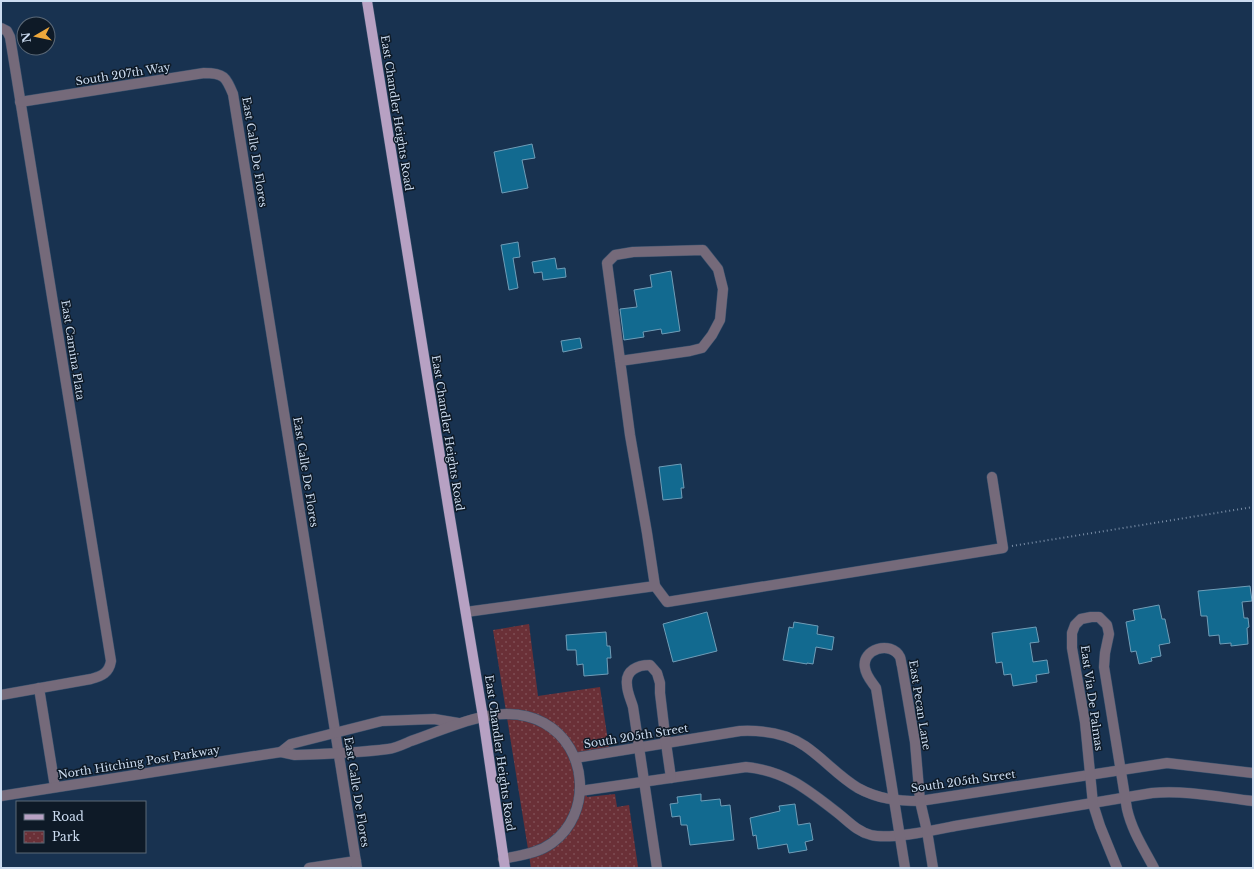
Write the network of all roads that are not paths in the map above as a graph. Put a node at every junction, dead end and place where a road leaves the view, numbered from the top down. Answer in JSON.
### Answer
{"nodes":[{"id":1,"x":367,"y":1,"type":"edge"},
{"id":2,"x":4,"y":30,"type":"edge"},
{"id":3,"x":228,"y":80,"type":"joint"},
{"id":4,"x":20,"y":102,"type":"junction"},
{"id":5,"x":620,"y":361,"type":"junction"},
{"id":6,"x":992,"y":477,"type":"dead end"},
{"id":7,"x":654,"y":586,"type":"junction"},
{"id":8,"x":466,"y":612,"type":"junction"},
{"id":9,"x":39,"y":688,"type":"junction"},
{"id":10,"x":1,"y":695,"type":"edge"},
{"id":11,"x":483,"y":717,"type":"junction"},
{"id":12,"x":458,"y":723,"type":"junction"},
{"id":13,"x":336,"y":733,"type":"junction"},
{"id":14,"x":666,"y":744,"type":"junction"},
{"id":15,"x":640,"y":748,"type":"junction"},
{"id":16,"x":281,"y":752,"type":"junction"},
{"id":17,"x":338,"y":753,"type":"junction"},
{"id":18,"x":575,"y":758,"type":"junction"},
{"id":19,"x":1121,"y":769,"type":"junction"},
{"id":20,"x":1253,"y":773,"type":"edge"},
{"id":21,"x":1090,"y":775,"type":"junction"},
{"id":22,"x":671,"y":778,"type":"junction"},
{"id":23,"x":644,"y":782,"type":"junction"},
{"id":24,"x":55,"y":787,"type":"junction"},
{"id":25,"x":580,"y":791,"type":"junction"},
{"id":26,"x":1,"y":796,"type":"edge"},
{"id":27,"x":1126,"y":798,"type":"junction"},
{"id":28,"x":894,"y":801,"type":"junction"},
{"id":29,"x":920,"y":801,"type":"junction"},
{"id":30,"x":1253,"y":801,"type":"edge"},
{"id":31,"x":1093,"y":804,"type":"junction"},
{"id":32,"x":927,"y":831,"type":"junction"},
{"id":33,"x":899,"y":835,"type":"junction"},
{"id":34,"x":504,"y":863,"type":"edge"},
{"id":35,"x":357,"y":864,"type":"edge"},
{"id":36,"x":309,"y":868,"type":"edge"},
{"id":37,"x":657,"y":868,"type":"edge"},
{"id":38,"x":905,"y":868,"type":"edge"},
{"id":39,"x":933,"y":868,"type":"edge"},
{"id":40,"x":1118,"y":868,"type":"edge"},
{"id":41,"x":1154,"y":868,"type":"edge"}],
"edges":[{"from":1,"to":8,"type":"main road","name":"East Chandler Heights Road"},
{"from":2,"to":4,"type":"street","name":"East Camina Plata"},
{"from":3,"to":4,"type":"street","name":"South 207th Way"},
{"from":3,"to":13,"type":"street","name":"East Calle De Flores"},
{"from":4,"to":9,"type":"street","name":"East Camina Plata"},
{"from":5,"to":5,"type":"street"},
{"from":5,"to":7,"type":"street"},
{"from":6,"to":7,"type":"street"},
{"from":7,"to":8,"type":"street"},
{"from":8,"to":11,"type":"main road","name":"East Chandler Heights Road"},
{"from":9,"to":10,"type":"street"},
{"from":9,"to":24,"type":"street"},
{"from":11,"to":12,"type":"street","name":"North Hitching Post Parkway"},
{"from":11,"to":18,"type":"street","name":"South 205th Street"},
{"from":11,"to":34,"type":"main road","name":"East Chandler Heights Road"},
{"from":12,"to":13,"type":"street","name":"North Hitching Post Parkway"},
{"from":12,"to":17,"type":"street","name":"North Hitching Post Parkway"},
{"from":13,"to":16,"type":"street","name":"North Hitching Post Parkway"},
{"from":13,"to":17,"type":"street","name":"East Calle De Flores"},
{"from":14,"to":15,"type":"street","name":"South 205th Street"},
{"from":14,"to":15,"type":"street"},
{"from":14,"to":22,"type":"street"},
{"from":14,"to":28,"type":"street","name":"South 205th Street"},
{"from":15,"to":18,"type":"street","name":"South 205th Street"},
{"from":15,"to":23,"type":"street"},
{"from":16,"to":17,"type":"street","name":"North Hitching Post Parkway"},
{"from":16,"to":24,"type":"street","name":"North Hitching Post Parkway"},
{"from":17,"to":35,"type":"street","name":"East Calle De Flores"},
{"from":18,"to":25,"type":"street","name":"South 205th Street"},
{"from":19,"to":20,"type":"street","name":"South 205th Street"},
{"from":19,"to":21,"type":"street","name":"South 205th Street"},
{"from":19,"to":21,"type":"street","name":"East Via De Palmas"},
{"from":19,"to":27,"type":"street","name":"East Via De Palmas"},
{"from":21,"to":29,"type":"street","name":"South 205th Street"},
{"from":21,"to":31,"type":"street","name":"East Via De Palmas"},
{"from":22,"to":23,"type":"street"},
{"from":22,"to":33,"type":"street"},
{"from":23,"to":25,"type":"street"},
{"from":23,"to":37,"type":"street"},
{"from":24,"to":26,"type":"street","name":"North Hitching Post Parkway"},
{"from":25,"to":34,"type":"street","name":"South 205th Street"},
{"from":27,"to":30,"type":"street"},
{"from":27,"to":31,"type":"street"},
{"from":27,"to":41,"type":"street","name":"East Via De Palmas"},
{"from":28,"to":29,"type":"street","name":"South 205th Street"},
{"from":28,"to":29,"type":"street","name":"East Pecan Lane"},
{"from":28,"to":33,"type":"street","name":"East Pecan Lane"},
{"from":29,"to":32,"type":"street","name":"East Pecan Lane"},
{"from":31,"to":32,"type":"street"},
{"from":31,"to":40,"type":"street","name":"East Via De Palmas"},
{"from":32,"to":33,"type":"street"},
{"from":32,"to":39,"type":"street","name":"East Pecan Lane"},
{"from":33,"to":38,"type":"street","name":"East Pecan Lane"},
{"from":35,"to":36,"type":"street"}]}
